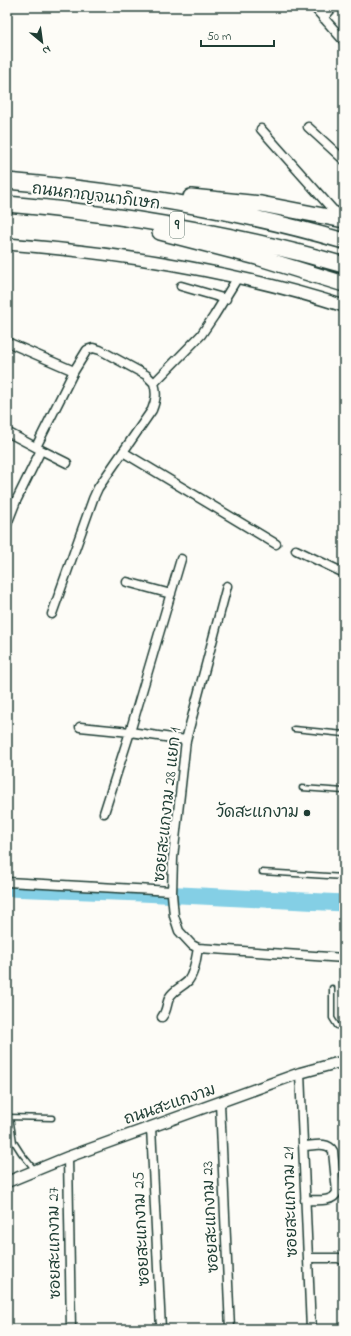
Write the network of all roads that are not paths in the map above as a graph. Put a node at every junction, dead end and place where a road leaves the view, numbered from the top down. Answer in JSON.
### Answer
{"nodes":[{"id":1,"x":314,"y":7,"type":"edge"},
{"id":2,"x":333,"y":7,"type":"edge"},
{"id":3,"x":323,"y":18,"type":"junction"},
{"id":4,"x":344,"y":42,"type":"edge"},
{"id":5,"x":308,"y":127,"type":"dead end"},
{"id":6,"x":261,"y":129,"type":"dead end"},
{"id":7,"x":344,"y":160,"type":"edge"},
{"id":8,"x":7,"y":182,"type":"edge"},
{"id":9,"x":104,"y":191,"type":"junction"},
{"id":10,"x":7,"y":204,"type":"edge"},
{"id":11,"x":52,"y":208,"type":"junction"},
{"id":12,"x":344,"y":214,"type":"edge"},
{"id":13,"x":344,"y":220,"type":"edge"},
{"id":14,"x":344,"y":241,"type":"edge"},
{"id":15,"x":7,"y":244,"type":"edge"},
{"id":16,"x":344,"y":265,"type":"edge"},
{"id":17,"x":238,"y":277,"type":"junction"},
{"id":18,"x":344,"y":284,"type":"edge"},
{"id":19,"x":181,"y":286,"type":"dead end"},
{"id":20,"x":226,"y":298,"type":"junction"},
{"id":21,"x":344,"y":306,"type":"edge"},
{"id":22,"x":7,"y":342,"type":"edge"},
{"id":23,"x":74,"y":371,"type":"junction"},
{"id":24,"x":154,"y":383,"type":"junction"},
{"id":25,"x":7,"y":432,"type":"edge"},
{"id":26,"x":38,"y":449,"type":"junction"},
{"id":27,"x":123,"y":452,"type":"junction"},
{"id":28,"x":67,"y":464,"type":"dead end"},
{"id":29,"x":7,"y":524,"type":"edge"},
{"id":30,"x":276,"y":544,"type":"dead end"},
{"id":31,"x":296,"y":550,"type":"dead end"},
{"id":32,"x":181,"y":559,"type":"dead end"},
{"id":33,"x":344,"y":573,"type":"edge"},
{"id":34,"x":127,"y":582,"type":"dead end"},
{"id":35,"x":227,"y":586,"type":"dead end"},
{"id":36,"x":170,"y":594,"type":"junction"},
{"id":37,"x":52,"y":614,"type":"dead end"},
{"id":38,"x":80,"y":727,"type":"dead end"},
{"id":39,"x":294,"y":729,"type":"dead end"},
{"id":40,"x":130,"y":732,"type":"junction"},
{"id":41,"x":344,"y":734,"type":"edge"},
{"id":42,"x":186,"y":740,"type":"junction"},
{"id":43,"x":302,"y":788,"type":"dead end"},
{"id":44,"x":344,"y":791,"type":"edge"},
{"id":45,"x":104,"y":813,"type":"dead end"},
{"id":46,"x":262,"y":872,"type":"dead end"},
{"id":47,"x":344,"y":877,"type":"edge"},
{"id":48,"x":7,"y":882,"type":"edge"},
{"id":49,"x":172,"y":893,"type":"junction"},
{"id":50,"x":198,"y":948,"type":"junction"},
{"id":51,"x":344,"y":958,"type":"edge"},
{"id":52,"x":332,"y":988,"type":"dead end"},
{"id":53,"x":162,"y":1017,"type":"dead end"},
{"id":54,"x":344,"y":1028,"type":"edge"},
{"id":55,"x":344,"y":1061,"type":"edge"},
{"id":56,"x":300,"y":1073,"type":"junction"},
{"id":57,"x":220,"y":1103,"type":"junction"},
{"id":58,"x":9,"y":1117,"type":"edge"},
{"id":59,"x":52,"y":1118,"type":"dead end"},
{"id":60,"x":151,"y":1127,"type":"junction"},
{"id":61,"x":303,"y":1146,"type":"junction"},
{"id":62,"x":68,"y":1157,"type":"junction"},
{"id":63,"x":35,"y":1169,"type":"junction"},
{"id":64,"x":7,"y":1182,"type":"edge"},
{"id":65,"x":305,"y":1200,"type":"junction"},
{"id":66,"x":308,"y":1258,"type":"junction"},
{"id":67,"x":344,"y":1261,"type":"edge"},
{"id":68,"x":71,"y":1329,"type":"edge"},
{"id":69,"x":161,"y":1329,"type":"edge"},
{"id":70,"x":230,"y":1329,"type":"edge"},
{"id":71,"x":311,"y":1329,"type":"edge"}],
"edges":[{"from":1,"to":3,"type":"street"},
{"from":2,"to":3,"type":"street"},
{"from":3,"to":4,"type":"street"},
{"from":5,"to":7,"type":"street"},
{"from":6,"to":12,"type":"street"},
{"from":8,"to":9,"type":"highway","name":"ถนนกาญจนาภิเษก","number":"9"},
{"from":9,"to":13,"type":"highway"},
{"from":9,"to":14,"type":"highway","name":"ถนนกาญจนาภิเษก","number":"9"},
{"from":10,"to":11,"type":"highway","name":"ถนนกาญจนาภิเษก","number":"9"},
{"from":11,"to":16,"type":"highway","name":"ถนนกาญจนาภิเษก","number":"9"},
{"from":11,"to":18,"type":"highway"},
{"from":15,"to":17,"type":"main road"},
{"from":17,"to":20,"type":"street"},
{"from":17,"to":21,"type":"main road"},
{"from":19,"to":20,"type":"street"},
{"from":20,"to":24,"type":"street"},
{"from":22,"to":23,"type":"street"},
{"from":23,"to":24,"type":"street"},
{"from":23,"to":26,"type":"street"},
{"from":24,"to":27,"type":"street"},
{"from":25,"to":26,"type":"street"},
{"from":26,"to":28,"type":"street"},
{"from":26,"to":29,"type":"street"},
{"from":27,"to":30,"type":"street"},
{"from":27,"to":37,"type":"street"},
{"from":31,"to":33,"type":"street"},
{"from":32,"to":36,"type":"street"},
{"from":34,"to":36,"type":"street"},
{"from":35,"to":42,"type":"street","name":"ซอยสะแกงาม 28 แยก 1"},
{"from":36,"to":40,"type":"street"},
{"from":38,"to":40,"type":"street"},
{"from":39,"to":41,"type":"lane"},
{"from":40,"to":42,"type":"street"},
{"from":40,"to":45,"type":"street"},
{"from":42,"to":49,"type":"street","name":"ซอยสะแกงาม 28 แยก 1"},
{"from":43,"to":44,"type":"lane"},
{"from":46,"to":47,"type":"lane"},
{"from":48,"to":49,"type":"street"},
{"from":49,"to":50,"type":"street","name":"ซอยสะแกงาม 28 แยก 1"},
{"from":50,"to":51,"type":"street"},
{"from":50,"to":53,"type":"street"},
{"from":52,"to":54,"type":"lane"},
{"from":55,"to":56,"type":"street","name":"ถนนสะแกงาม"},
{"from":56,"to":57,"type":"street","name":"ถนนสะแกงาม"},
{"from":56,"to":61,"type":"street","name":"ซอยสะแกงาม 21"},
{"from":57,"to":60,"type":"street","name":"ถนนสะแกงาม"},
{"from":57,"to":70,"type":"street","name":"ซอยสะแกงาม 23"},
{"from":58,"to":59,"type":"lane"},
{"from":58,"to":63,"type":"lane"},
{"from":60,"to":62,"type":"street","name":"ถนนสะแกงาม"},
{"from":60,"to":69,"type":"street","name":"ซอยสะแกงาม 25"},
{"from":61,"to":65,"type":"street","name":"ซอยสะแกงาม 21"},
{"from":61,"to":65,"type":"street"},
{"from":62,"to":63,"type":"street","name":"ถนนสะแกงาม"},
{"from":62,"to":68,"type":"street","name":"ซอยสะแกงาม 27"},
{"from":63,"to":64,"type":"street","name":"ถนนสะแกงาม"},
{"from":65,"to":66,"type":"street","name":"ซอยสะแกงาม 21"},
{"from":66,"to":67,"type":"street"},
{"from":66,"to":71,"type":"street","name":"ซอยสะแกงาม 21"}]}
